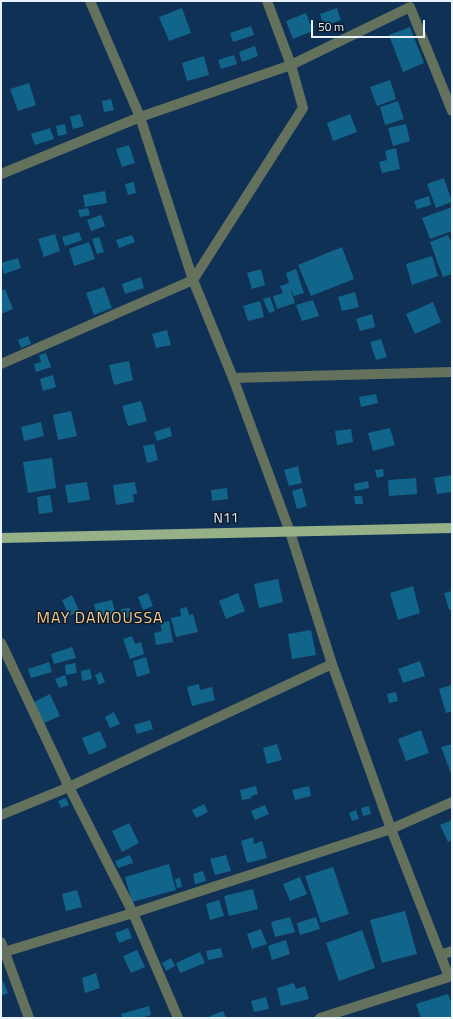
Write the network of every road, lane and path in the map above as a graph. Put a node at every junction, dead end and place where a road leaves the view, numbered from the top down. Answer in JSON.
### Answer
{"nodes":[{"id":1,"x":90,"y":1,"type":"edge"},
{"id":2,"x":267,"y":1,"type":"edge"},
{"id":3,"x":291,"y":65,"type":"junction"},
{"id":4,"x":452,"y":111,"type":"edge"},
{"id":5,"x":140,"y":117,"type":"junction"},
{"id":6,"x":1,"y":174,"type":"edge"},
{"id":7,"x":193,"y":280,"type":"junction"},
{"id":8,"x":1,"y":364,"type":"edge"},
{"id":9,"x":452,"y":372,"type":"edge"},
{"id":10,"x":233,"y":378,"type":"junction"},
{"id":11,"x":452,"y":528,"type":"edge"},
{"id":12,"x":290,"y":532,"type":"junction"},
{"id":13,"x":1,"y":538,"type":"edge"},
{"id":14,"x":1,"y":642,"type":"edge"},
{"id":15,"x":332,"y":664,"type":"junction"},
{"id":16,"x":69,"y":787,"type":"junction"},
{"id":17,"x":452,"y":802,"type":"edge"},
{"id":18,"x":1,"y":815,"type":"edge"},
{"id":19,"x":392,"y":830,"type":"junction"},
{"id":20,"x":133,"y":913,"type":"junction"},
{"id":21,"x":1,"y":942,"type":"edge"},
{"id":22,"x":452,"y":950,"type":"edge"},
{"id":23,"x":3,"y":952,"type":"edge"},
{"id":24,"x":441,"y":955,"type":"junction"},
{"id":25,"x":29,"y":1018,"type":"edge"},
{"id":26,"x":178,"y":1018,"type":"edge"},
{"id":27,"x":320,"y":1018,"type":"edge"}],
"edges":[{"from":1,"to":5,"type":"street"},
{"from":2,"to":3,"type":"street"},
{"from":3,"to":4,"type":"street"},
{"from":3,"to":5,"type":"street"},
{"from":3,"to":7,"type":"street"},
{"from":5,"to":6,"type":"street"},
{"from":5,"to":7,"type":"street"},
{"from":7,"to":8,"type":"street"},
{"from":7,"to":10,"type":"street"},
{"from":9,"to":10,"type":"street"},
{"from":10,"to":12,"type":"street"},
{"from":11,"to":12,"type":"main road","name":"N11"},
{"from":12,"to":13,"type":"main road","name":"N11"},
{"from":12,"to":15,"type":"street"},
{"from":14,"to":16,"type":"street"},
{"from":15,"to":16,"type":"street"},
{"from":15,"to":19,"type":"street"},
{"from":16,"to":18,"type":"street"},
{"from":16,"to":20,"type":"street"},
{"from":17,"to":19,"type":"street"},
{"from":19,"to":20,"type":"street"},
{"from":19,"to":24,"type":"street"},
{"from":20,"to":23,"type":"street"},
{"from":20,"to":26,"type":"street"},
{"from":21,"to":23,"type":"street"},
{"from":22,"to":24,"type":"street"},
{"from":23,"to":25,"type":"street"},
{"from":24,"to":27,"type":"street"}]}
